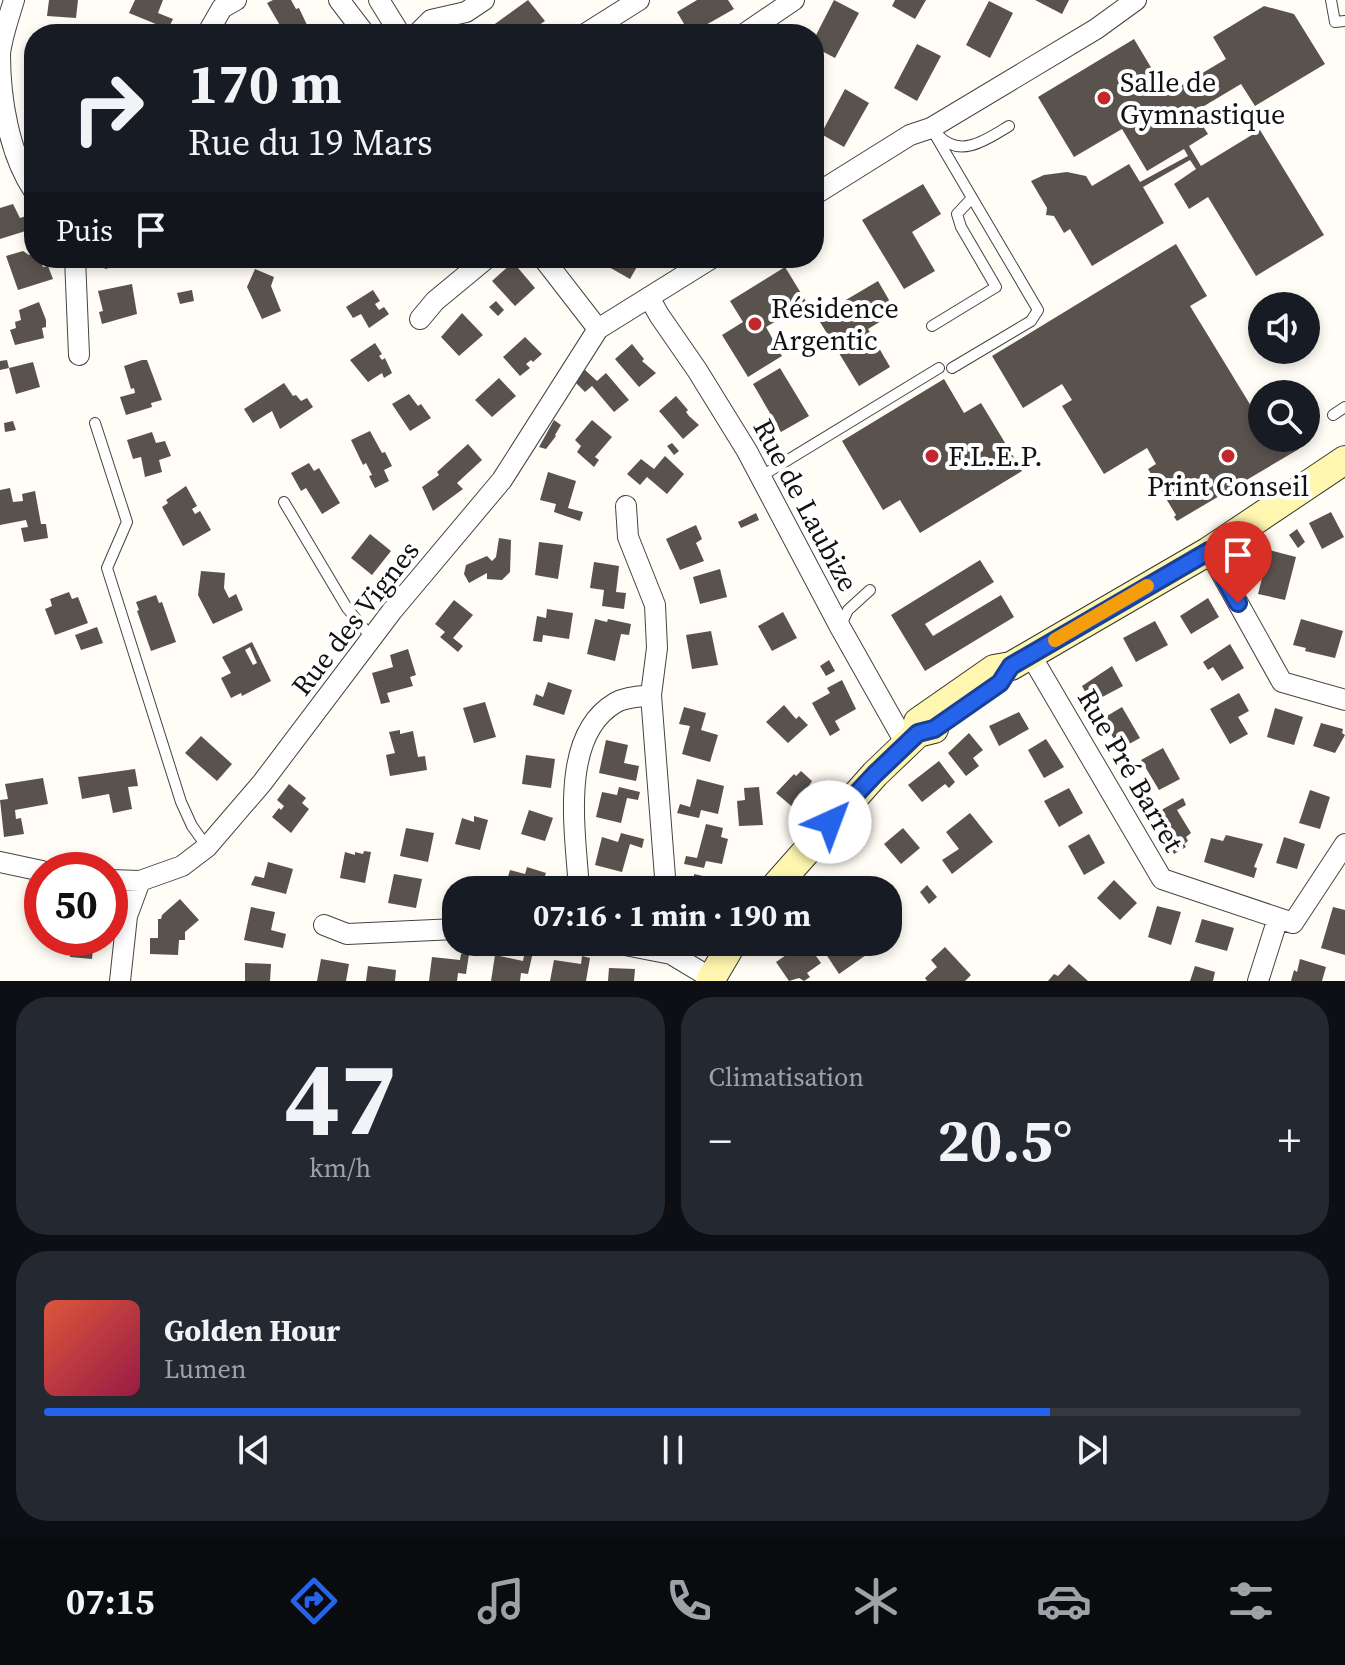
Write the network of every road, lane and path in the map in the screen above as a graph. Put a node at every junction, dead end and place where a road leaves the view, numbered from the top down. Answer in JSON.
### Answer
{"nodes":[{"id":1,"x":14,"y":0,"type":"edge"},
{"id":2,"x":236,"y":0,"type":"edge"},
{"id":3,"x":339,"y":0,"type":"edge"},
{"id":4,"x":379,"y":0,"type":"edge"},
{"id":5,"x":484,"y":0,"type":"edge"},
{"id":6,"x":639,"y":0,"type":"edge"},
{"id":7,"x":794,"y":0,"type":"edge"},
{"id":8,"x":1136,"y":0,"type":"edge"},
{"id":9,"x":1331,"y":0,"type":"edge"},
{"id":10,"x":1345,"y":21,"type":"edge"},
{"id":11,"x":213,"y":24,"type":"edge"},
{"id":12,"x":357,"y":24,"type":"edge"},
{"id":13,"x":394,"y":24,"type":"edge"},
{"id":14,"x":427,"y":24,"type":"edge"},
{"id":15,"x":601,"y":24,"type":"edge"},
{"id":16,"x":759,"y":24,"type":"edge"},
{"id":17,"x":1009,"y":126,"type":"dead end"},
{"id":18,"x":931,"y":128,"type":"junction"},
{"id":19,"x":24,"y":177,"type":"edge"},
{"id":20,"x":824,"y":189,"type":"edge"},
{"id":21,"x":971,"y":199,"type":"junction"},
{"id":22,"x":75,"y":268,"type":"edge"},
{"id":23,"x":475,"y":268,"type":"edge"},
{"id":24,"x":551,"y":268,"type":"edge"},
{"id":25,"x":696,"y":268,"type":"edge"},
{"id":26,"x":649,"y":297,"type":"junction"},
{"id":27,"x":420,"y":319,"type":"dead end"},
{"id":28,"x":932,"y":326,"type":"dead end"},
{"id":29,"x":598,"y":329,"type":"junction"},
{"id":30,"x":79,"y":355,"type":"dead end"},
{"id":31,"x":939,"y":368,"type":"dead end"},
{"id":32,"x":952,"y":368,"type":"dead end"},
{"id":33,"x":1345,"y":407,"type":"edge"},
{"id":34,"x":1333,"y":415,"type":"dead end"},
{"id":35,"x":95,"y":423,"type":"dead end"},
{"id":36,"x":1345,"y":460,"type":"edge"},
{"id":37,"x":760,"y":477,"type":"junction"},
{"id":38,"x":284,"y":502,"type":"dead end"},
{"id":39,"x":626,"y":506,"type":"dead end"},
{"id":40,"x":1209,"y":551,"type":"junction"},
{"id":41,"x":870,"y":590,"type":"dead end"},
{"id":42,"x":840,"y":627,"type":"junction"},
{"id":43,"x":371,"y":637,"type":"junction"},
{"id":44,"x":1021,"y":660,"type":"junction"},
{"id":45,"x":651,"y":695,"type":"junction"},
{"id":46,"x":1345,"y":700,"type":"edge"},
{"id":47,"x":912,"y":738,"type":"junction"},
{"id":48,"x":1345,"y":844,"type":"edge"},
{"id":49,"x":207,"y":847,"type":"junction"},
{"id":50,"x":0,"y":862,"type":"edge"},
{"id":51,"x":24,"y":867,"type":"edge"},
{"id":52,"x":578,"y":876,"type":"edge"},
{"id":53,"x":665,"y":876,"type":"edge"},
{"id":54,"x":784,"y":876,"type":"edge"},
{"id":55,"x":128,"y":881,"type":"edge"},
{"id":56,"x":140,"y":881,"type":"junction"},
{"id":57,"x":1278,"y":918,"type":"junction"},
{"id":58,"x":324,"y":925,"type":"dead end"},
{"id":59,"x":442,"y":930,"type":"edge"},
{"id":60,"x":681,"y":956,"type":"edge"},
{"id":61,"x":725,"y":956,"type":"edge"},
{"id":62,"x":711,"y":980,"type":"edge"},
{"id":63,"x":120,"y":981,"type":"edge"},
{"id":64,"x":1258,"y":981,"type":"edge"}],
"edges":[{"from":1,"to":19,"type":"street"},
{"from":2,"to":11,"type":"street"},
{"from":3,"to":12,"type":"street"},
{"from":4,"to":13,"type":"street"},
{"from":5,"to":14,"type":"street"},
{"from":6,"to":15,"type":"street"},
{"from":7,"to":16,"type":"street"},
{"from":8,"to":18,"type":"street"},
{"from":9,"to":10,"type":"lane"},
{"from":17,"to":18,"type":"lane"},
{"from":18,"to":20,"type":"street"},
{"from":18,"to":21,"type":"lane"},
{"from":21,"to":28,"type":"lane"},
{"from":21,"to":32,"type":"lane"},
{"from":22,"to":30,"type":"street"},
{"from":23,"to":27,"type":"street"},
{"from":24,"to":29,"type":"street"},
{"from":25,"to":26,"type":"street"},
{"from":26,"to":29,"type":"street"},
{"from":26,"to":37,"type":"street","name":"Rue de Laubize"},
{"from":29,"to":43,"type":"street","name":"Rue des Vignes"},
{"from":31,"to":37,"type":"lane"},
{"from":33,"to":34,"type":"lane"},
{"from":35,"to":49,"type":"lane"},
{"from":36,"to":40,"type":"main road"},
{"from":37,"to":42,"type":"street","name":"Rue de Laubize"},
{"from":38,"to":43,"type":"lane"},
{"from":39,"to":45,"type":"street"},
{"from":40,"to":44,"type":"main road"},
{"from":40,"to":46,"type":"street"},
{"from":41,"to":42,"type":"lane"},
{"from":42,"to":47,"type":"street","name":"Rue de Laubize"},
{"from":43,"to":49,"type":"street","name":"Rue des Vignes"},
{"from":44,"to":47,"type":"main road"},
{"from":44,"to":57,"type":"street","name":"Rue Pré Barret"},
{"from":45,"to":52,"type":"street"},
{"from":45,"to":53,"type":"street"},
{"from":47,"to":54,"type":"main road"},
{"from":48,"to":57,"type":"street"},
{"from":49,"to":56,"type":"street","name":"Rue des Vignes"},
{"from":50,"to":51,"type":"street"},
{"from":55,"to":56,"type":"street","name":"Rue des Vignes"},
{"from":56,"to":63,"type":"street"},
{"from":57,"to":64,"type":"street"},
{"from":58,"to":59,"type":"street"},
{"from":60,"to":62,"type":"street"},
{"from":61,"to":62,"type":"main road"}]}
